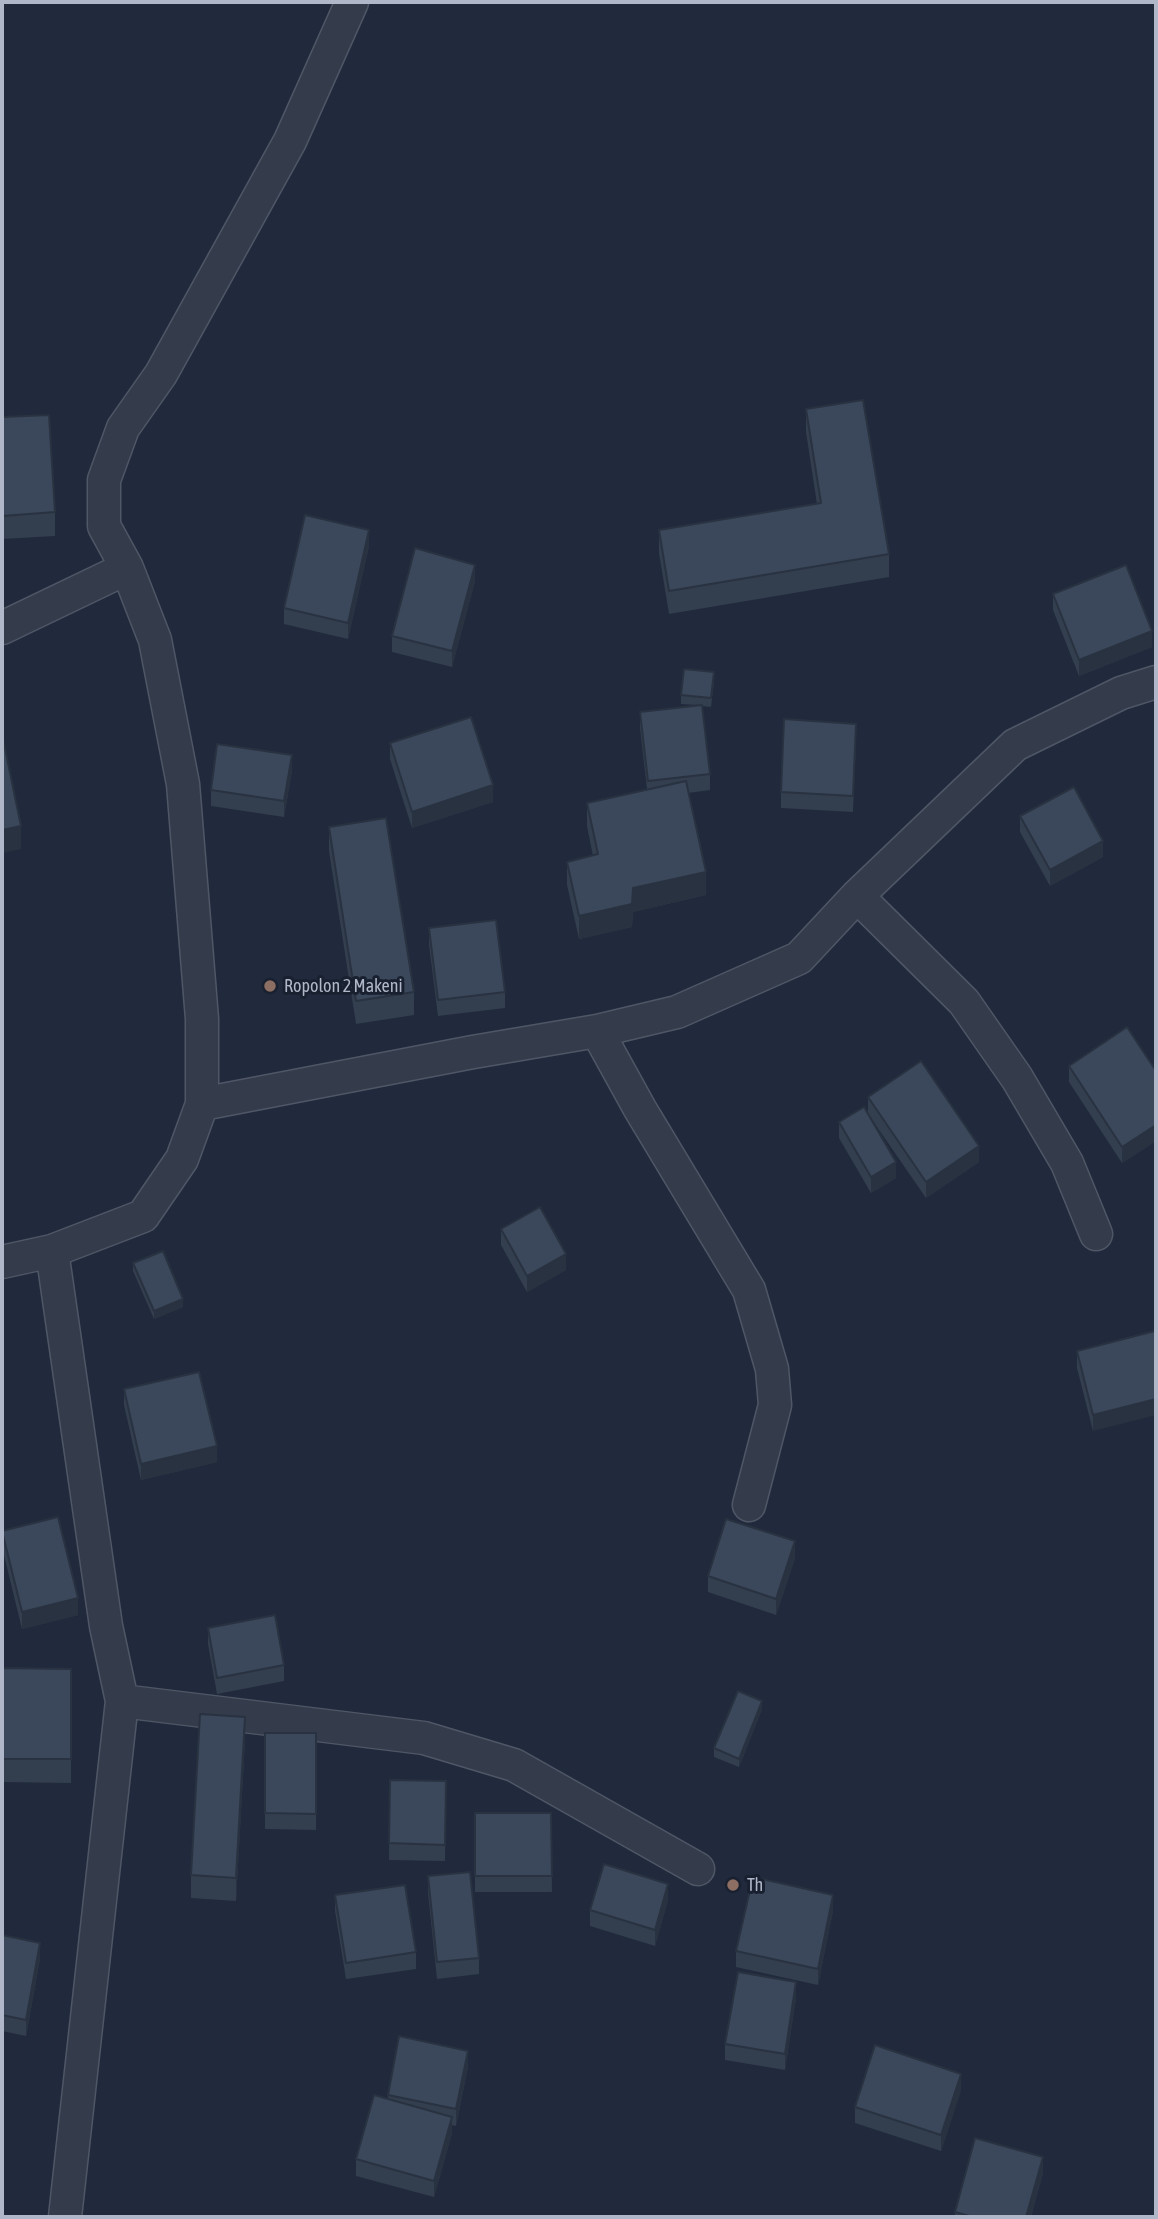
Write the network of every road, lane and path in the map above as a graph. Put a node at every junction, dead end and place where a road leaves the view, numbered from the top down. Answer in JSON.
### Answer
{"nodes":[{"id":1,"x":352,"y":2,"type":"edge"},
{"id":2,"x":127,"y":568,"type":"junction"},
{"id":3,"x":2,"y":628,"type":"edge"},
{"id":4,"x":1156,"y":682,"type":"edge"},
{"id":5,"x":857,"y":896,"type":"junction"},
{"id":6,"x":597,"y":1031,"type":"junction"},
{"id":7,"x":202,"y":1104,"type":"junction"},
{"id":8,"x":1096,"y":1234,"type":"dead end"},
{"id":9,"x":52,"y":1251,"type":"junction"},
{"id":10,"x":2,"y":1262,"type":"edge"},
{"id":11,"x":750,"y":1505,"type":"dead end"},
{"id":12,"x":122,"y":1701,"type":"junction"},
{"id":13,"x":698,"y":1869,"type":"dead end"},
{"id":14,"x":65,"y":2217,"type":"edge"}],
"edges":[{"from":1,"to":2,"type":"street"},
{"from":2,"to":3,"type":"street"},
{"from":2,"to":7,"type":"street"},
{"from":4,"to":5,"type":"street"},
{"from":5,"to":6,"type":"street"},
{"from":5,"to":8,"type":"street"},
{"from":6,"to":7,"type":"street"},
{"from":6,"to":11,"type":"street"},
{"from":7,"to":9,"type":"street"},
{"from":9,"to":10,"type":"street"},
{"from":9,"to":12,"type":"street"},
{"from":12,"to":13,"type":"street"},
{"from":12,"to":14,"type":"street"}]}
